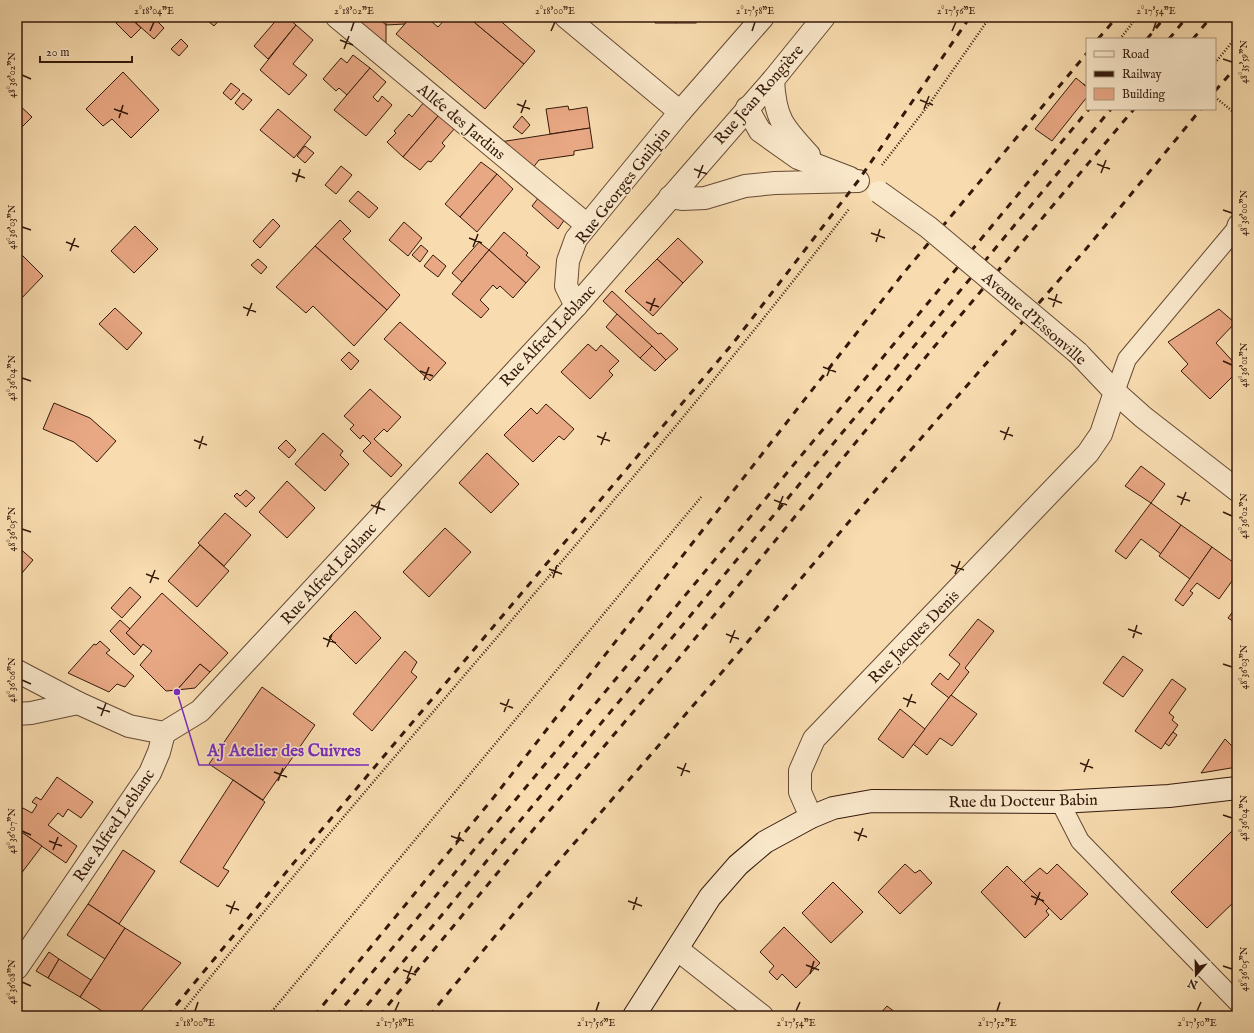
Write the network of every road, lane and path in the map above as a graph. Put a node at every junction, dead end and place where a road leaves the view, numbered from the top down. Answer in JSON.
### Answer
{"nodes":[{"id":1,"x":337,"y":17,"type":"edge"},
{"id":2,"x":566,"y":17,"type":"edge"},
{"id":3,"x":763,"y":17,"type":"edge"},
{"id":4,"x":824,"y":17,"type":"edge"},
{"id":5,"x":990,"y":17,"type":"edge"},
{"id":6,"x":1137,"y":17,"type":"edge"},
{"id":7,"x":1237,"y":36,"type":"edge"},
{"id":8,"x":1121,"y":38,"type":"edge"},
{"id":9,"x":1216,"y":62,"type":"edge"},
{"id":10,"x":773,"y":80,"type":"junction"},
{"id":11,"x":1216,"y":98,"type":"edge"},
{"id":12,"x":747,"y":108,"type":"junction"},
{"id":13,"x":680,"y":112,"type":"junction"},
{"id":14,"x":1237,"y":115,"type":"edge"},
{"id":15,"x":708,"y":153,"type":"joint"},
{"id":16,"x":820,"y":166,"type":"junction"},
{"id":17,"x":868,"y":186,"type":"junction"},
{"id":18,"x":670,"y":197,"type":"junction"},
{"id":19,"x":1237,"y":224,"type":"edge"},
{"id":20,"x":587,"y":225,"type":"junction"},
{"id":21,"x":576,"y":306,"type":"junction"},
{"id":22,"x":1115,"y":392,"type":"junction"},
{"id":23,"x":1237,"y":490,"type":"edge"},
{"id":24,"x":702,"y":496,"type":"dead end"},
{"id":25,"x":17,"y":671,"type":"edge"},
{"id":26,"x":78,"y":703,"type":"junction"},
{"id":27,"x":17,"y":714,"type":"edge"},
{"id":28,"x":164,"y":733,"type":"junction"},
{"id":29,"x":1237,"y":788,"type":"edge"},
{"id":30,"x":1060,"y":802,"type":"junction"},
{"id":31,"x":810,"y":816,"type":"junction"},
{"id":32,"x":677,"y":949,"type":"junction"},
{"id":33,"x":17,"y":968,"type":"edge"},
{"id":34,"x":1237,"y":1002,"type":"edge"},
{"id":35,"x":179,"y":1016,"type":"edge"},
{"id":36,"x":268,"y":1016,"type":"edge"},
{"id":37,"x":634,"y":1016,"type":"edge"},
{"id":38,"x":762,"y":1016,"type":"edge"}],
"edges":[{"from":1,"to":20,"type":"street","name":"Allée des Jardins"},
{"from":2,"to":13,"type":"street","name":"Rue Georges Guilpin"},
{"from":3,"to":13,"type":"street","name":"Rue Georges Guilpin"},
{"from":4,"to":10,"type":"street","name":"Rue Jean Rongière"},
{"from":5,"to":17,"type":"path"},
{"from":6,"to":8,"type":"path"},
{"from":7,"to":9,"type":"path"},
{"from":10,"to":12,"type":"street","name":"Rue Jean Rongière"},
{"from":10,"to":16,"type":"street","name":"Avenue d'Essonville"},
{"from":11,"to":14,"type":"path"},
{"from":12,"to":15,"type":"street","name":"Rue Jean Rongière"},
{"from":12,"to":16,"type":"street","name":"Avenue d'Essonville"},
{"from":13,"to":20,"type":"street","name":"Rue Georges Guilpin"},
{"from":15,"to":18,"type":"street","name":"Rue Alfred Leblanc"},
{"from":16,"to":17,"type":"street","name":"Avenue d'Essonville"},
{"from":17,"to":18,"type":"street"},
{"from":17,"to":22,"type":"street","name":"Avenue d'Essonville","bridge":true},
{"from":17,"to":35,"type":"path"},
{"from":18,"to":21,"type":"street","name":"Rue Alfred Leblanc"},
{"from":19,"to":22,"type":"lane"},
{"from":20,"to":21,"type":"street","name":"Rue Georges Guilpin"},
{"from":21,"to":28,"type":"street","name":"Rue Alfred Leblanc"},
{"from":22,"to":23,"type":"street","name":"Avenue d'Essonville"},
{"from":22,"to":31,"type":"street","name":"Rue Jacques Denis"},
{"from":24,"to":36,"type":"path"},
{"from":25,"to":26,"type":"street"},
{"from":26,"to":27,"type":"street"},
{"from":26,"to":28,"type":"street"},
{"from":28,"to":33,"type":"street","name":"Rue Alfred Leblanc"},
{"from":29,"to":30,"type":"street","name":"Rue du Docteur Babin"},
{"from":30,"to":31,"type":"street","name":"Rue du Docteur Babin"},
{"from":30,"to":34,"type":"lane"},
{"from":31,"to":32,"type":"street","name":"Rue du Docteur Babin"},
{"from":32,"to":37,"type":"street","name":"Rue du Docteur Babin"},
{"from":32,"to":38,"type":"street"}]}
